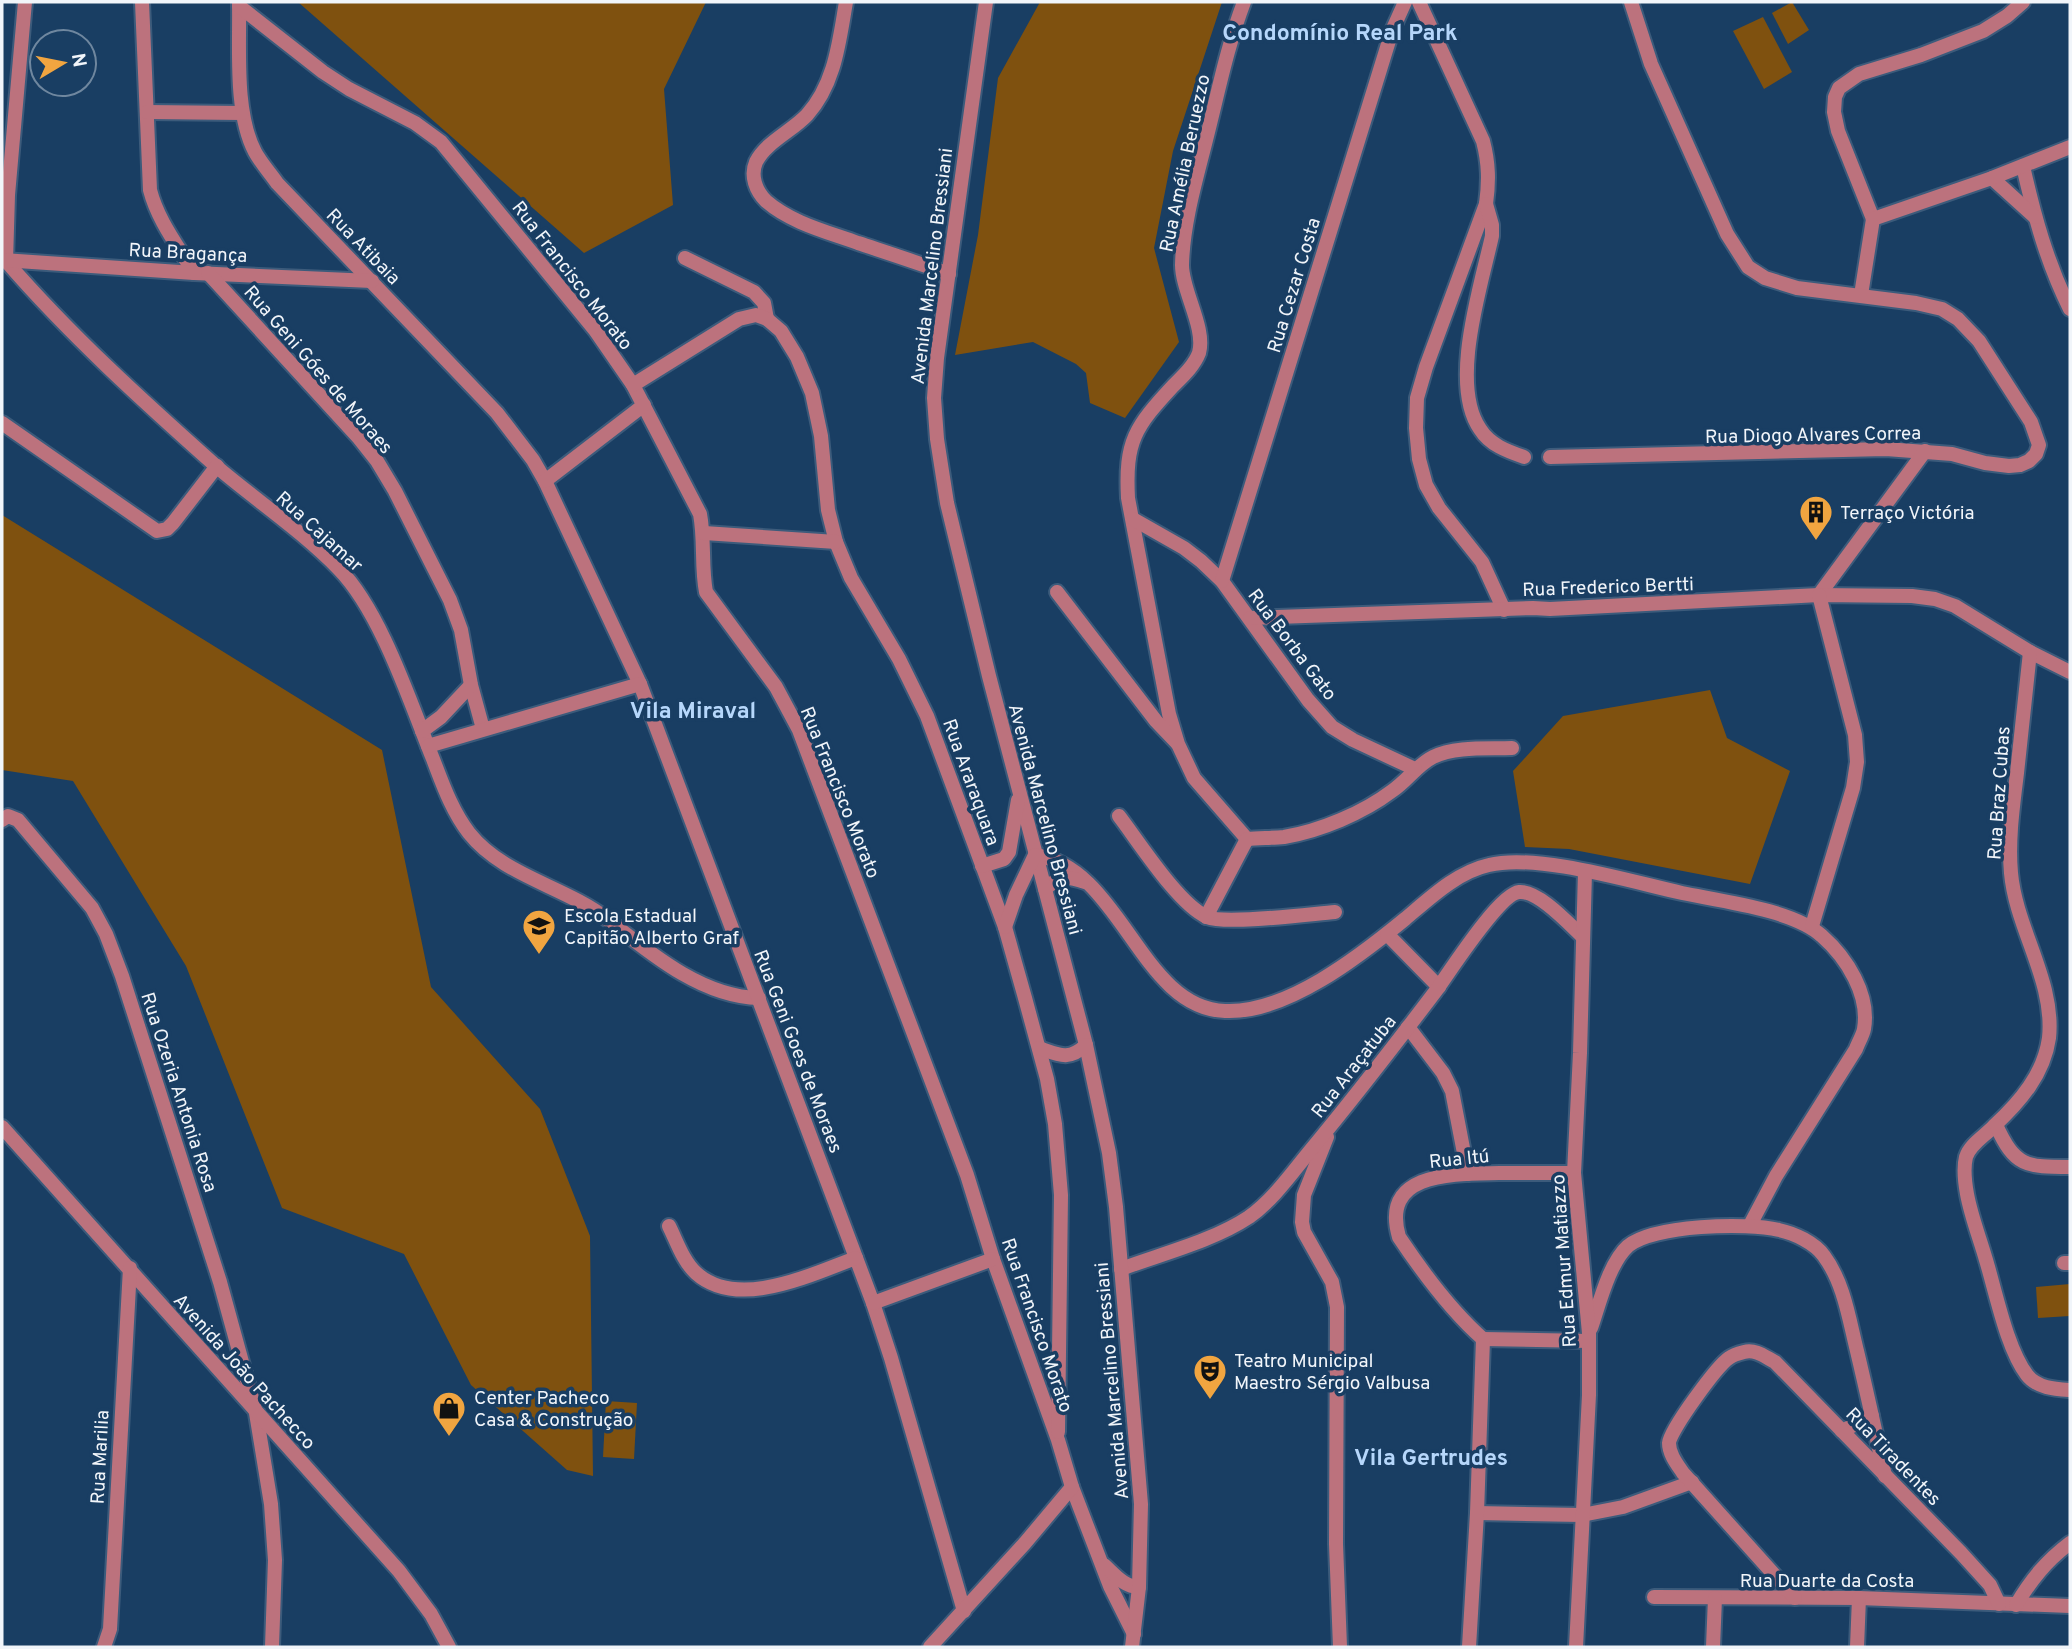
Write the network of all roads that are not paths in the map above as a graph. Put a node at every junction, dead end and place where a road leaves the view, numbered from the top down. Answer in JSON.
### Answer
{"nodes":[{"id":1,"x":25,"y":2,"type":"edge"},
{"id":2,"x":142,"y":2,"type":"edge"},
{"id":3,"x":846,"y":2,"type":"edge"},
{"id":4,"x":986,"y":2,"type":"edge"},
{"id":5,"x":1244,"y":2,"type":"edge"},
{"id":6,"x":1405,"y":2,"type":"edge"},
{"id":7,"x":1419,"y":2,"type":"edge"},
{"id":8,"x":1632,"y":2,"type":"edge"},
{"id":9,"x":2023,"y":2,"type":"edge"},
{"id":10,"x":239,"y":4,"type":"edge"},
{"id":11,"x":147,"y":112,"type":"junction"},
{"id":12,"x":242,"y":113,"type":"junction"},
{"id":13,"x":2070,"y":147,"type":"edge"},
{"id":14,"x":2023,"y":166,"type":"junction"},
{"id":15,"x":1992,"y":178,"type":"junction"},
{"id":16,"x":1486,"y":204,"type":"junction"},
{"id":17,"x":2035,"y":217,"type":"junction"},
{"id":18,"x":1873,"y":219,"type":"junction"},
{"id":19,"x":685,"y":258,"type":"dead end"},
{"id":20,"x":4,"y":260,"type":"edge"},
{"id":21,"x":201,"y":273,"type":"junction"},
{"id":22,"x":949,"y":274,"type":"junction"},
{"id":23,"x":372,"y":281,"type":"junction"},
{"id":24,"x":1861,"y":295,"type":"junction"},
{"id":25,"x":2070,"y":309,"type":"edge"},
{"id":26,"x":767,"y":319,"type":"junction"},
{"id":27,"x":633,"y":385,"type":"junction"},
{"id":28,"x":644,"y":405,"type":"junction"},
{"id":29,"x":2,"y":423,"type":"edge"},
{"id":30,"x":1925,"y":451,"type":"junction"},
{"id":31,"x":1524,"y":457,"type":"dead end"},
{"id":32,"x":1550,"y":457,"type":"dead end"},
{"id":33,"x":217,"y":466,"type":"junction"},
{"id":34,"x":545,"y":481,"type":"junction"},
{"id":35,"x":1133,"y":520,"type":"junction"},
{"id":36,"x":704,"y":533,"type":"junction"},
{"id":37,"x":836,"y":542,"type":"junction"},
{"id":38,"x":1222,"y":581,"type":"junction"},
{"id":39,"x":1057,"y":592,"type":"dead end"},
{"id":40,"x":1819,"y":595,"type":"junction"},
{"id":41,"x":1504,"y":610,"type":"junction"},
{"id":42,"x":1250,"y":618,"type":"junction"},
{"id":43,"x":2030,"y":652,"type":"junction"},
{"id":44,"x":2070,"y":672,"type":"edge"},
{"id":45,"x":639,"y":684,"type":"junction"},
{"id":46,"x":471,"y":685,"type":"junction"},
{"id":47,"x":483,"y":729,"type":"junction"},
{"id":48,"x":422,"y":731,"type":"junction"},
{"id":49,"x":1178,"y":744,"type":"junction"},
{"id":50,"x":428,"y":746,"type":"junction"},
{"id":51,"x":1513,"y":748,"type":"dead end"},
{"id":52,"x":1415,"y":769,"type":"junction"},
{"id":53,"x":1019,"y":788,"type":"junction"},
{"id":54,"x":1119,"y":816,"type":"dead end"},
{"id":55,"x":5,"y":818,"type":"edge"},
{"id":56,"x":1247,"y":839,"type":"junction"},
{"id":57,"x":1035,"y":855,"type":"junction"},
{"id":58,"x":982,"y":866,"type":"junction"},
{"id":59,"x":1585,"y":872,"type":"junction"},
{"id":60,"x":1090,"y":884,"type":"junction"},
{"id":61,"x":1045,"y":889,"type":"junction"},
{"id":62,"x":1335,"y":912,"type":"dead end"},
{"id":63,"x":1206,"y":917,"type":"junction"},
{"id":64,"x":1812,"y":926,"type":"junction"},
{"id":65,"x":1005,"y":927,"type":"junction"},
{"id":66,"x":1387,"y":933,"type":"junction"},
{"id":67,"x":1583,"y":937,"type":"junction"},
{"id":68,"x":1439,"y":987,"type":"junction"},
{"id":69,"x":760,"y":998,"type":"junction"},
{"id":70,"x":1408,"y":1027,"type":"junction"},
{"id":71,"x":1086,"y":1045,"type":"junction"},
{"id":72,"x":1039,"y":1048,"type":"junction"},
{"id":73,"x":1996,"y":1125,"type":"junction"},
{"id":74,"x":1330,"y":1126,"type":"junction"},
{"id":75,"x":2,"y":1127,"type":"edge"},
{"id":76,"x":2070,"y":1167,"type":"edge"},
{"id":77,"x":1574,"y":1173,"type":"junction"},
{"id":78,"x":1468,"y":1174,"type":"junction"},
{"id":79,"x":1750,"y":1225,"type":"junction"},
{"id":80,"x":669,"y":1226,"type":"dead end"},
{"id":81,"x":856,"y":1258,"type":"junction"},
{"id":82,"x":993,"y":1259,"type":"junction"},
{"id":83,"x":130,"y":1268,"type":"junction"},
{"id":84,"x":1121,"y":1269,"type":"junction"},
{"id":85,"x":873,"y":1303,"type":"junction"},
{"id":86,"x":1589,"y":1337,"type":"junction"},
{"id":87,"x":1483,"y":1339,"type":"junction"},
{"id":88,"x":2070,"y":1390,"type":"edge"},
{"id":89,"x":256,"y":1413,"type":"junction"},
{"id":90,"x":1872,"y":1416,"type":"junction"},
{"id":91,"x":1842,"y":1431,"type":"junction"},
{"id":92,"x":1058,"y":1440,"type":"junction"},
{"id":93,"x":1885,"y":1476,"type":"junction"},
{"id":94,"x":1692,"y":1482,"type":"junction"},
{"id":95,"x":1072,"y":1486,"type":"junction"},
{"id":96,"x":1477,"y":1513,"type":"junction"},
{"id":97,"x":1582,"y":1515,"type":"junction"},
{"id":98,"x":2070,"y":1543,"type":"edge"},
{"id":99,"x":1103,"y":1564,"type":"junction"},
{"id":100,"x":1139,"y":1587,"type":"junction"},
{"id":101,"x":1654,"y":1597,"type":"dead end"},
{"id":102,"x":1714,"y":1598,"type":"junction"},
{"id":103,"x":1795,"y":1598,"type":"junction"},
{"id":104,"x":1859,"y":1598,"type":"junction"},
{"id":105,"x":1999,"y":1604,"type":"junction"},
{"id":106,"x":2015,"y":1605,"type":"junction"},
{"id":107,"x":2070,"y":1606,"type":"edge"},
{"id":108,"x":964,"y":1611,"type":"junction"},
{"id":109,"x":1133,"y":1641,"type":"edge"},
{"id":110,"x":104,"y":1647,"type":"edge"},
{"id":111,"x":272,"y":1647,"type":"edge"},
{"id":112,"x":449,"y":1647,"type":"edge"},
{"id":113,"x":930,"y":1647,"type":"edge"},
{"id":114,"x":1340,"y":1647,"type":"edge"},
{"id":115,"x":1469,"y":1647,"type":"edge"},
{"id":116,"x":1576,"y":1647,"type":"edge"},
{"id":117,"x":1713,"y":1647,"type":"edge"},
{"id":118,"x":1857,"y":1647,"type":"edge"}],
"edges":[{"from":1,"to":20,"type":"street"},
{"from":2,"to":11,"type":"street"},
{"from":3,"to":22,"type":"street"},
{"from":4,"to":22,"type":"street","name":"Avenida Marcelino Bressiani"},
{"from":5,"to":35,"type":"street","name":"Rua Amélia Beruezzo"},
{"from":6,"to":38,"type":"street","name":"Rua Cezar Costa"},
{"from":7,"to":16,"type":"street","name":"Rua Frederico Bertti"},
{"from":8,"to":24,"type":"street"},
{"from":9,"to":18,"type":"street"},
{"from":10,"to":12,"type":"street","name":"Rua Atibaia"},
{"from":10,"to":27,"type":"street","name":"Rua Francisco Morato"},
{"from":11,"to":12,"type":"street"},
{"from":11,"to":21,"type":"street","name":"Rua Geni Góes de Moraes"},
{"from":12,"to":23,"type":"street","name":"Rua Atibaia"},
{"from":13,"to":14,"type":"street"},
{"from":14,"to":15,"type":"street"},
{"from":14,"to":17,"type":"street"},
{"from":15,"to":17,"type":"street"},
{"from":15,"to":18,"type":"street"},
{"from":16,"to":31,"type":"street","name":"Rua Frederico Bertti"},
{"from":16,"to":41,"type":"street","name":"Rua Frederico Bertti"},
{"from":17,"to":25,"type":"street"},
{"from":18,"to":24,"type":"street"},
{"from":19,"to":26,"type":"street","name":"Rua Araraquara"},
{"from":20,"to":21,"type":"street","name":"Rua Bragança"},
{"from":20,"to":33,"type":"street","name":"Rua Cajamar"},
{"from":21,"to":23,"type":"street","name":"Rua Bragança"},
{"from":21,"to":46,"type":"street","name":"Rua Geni Góes de Moraes"},
{"from":22,"to":53,"type":"street","name":"Avenida Marcelino Bressiani"},
{"from":23,"to":34,"type":"street","name":"Rua Atibaia"},
{"from":24,"to":30,"type":"street","name":"Rua Diogo Alvares Correa"},
{"from":26,"to":27,"type":"street"},
{"from":26,"to":37,"type":"street","name":"Rua Araraquara"},
{"from":27,"to":28,"type":"street","name":"Rua Francisco Morato"},
{"from":28,"to":34,"type":"street"},
{"from":28,"to":36,"type":"street","name":"Rua Francisco Morato"},
{"from":29,"to":33,"type":"street"},
{"from":30,"to":32,"type":"street","name":"Rua Diogo Alvares Correa"},
{"from":30,"to":40,"type":"street"},
{"from":33,"to":48,"type":"street","name":"Rua Cajamar"},
{"from":34,"to":45,"type":"street","name":"Rua Geni Goes de Moraes"},
{"from":35,"to":38,"type":"street","name":"Rua Borba Gato"},
{"from":35,"to":49,"type":"street","name":"Rua Amélia Beruezzo"},
{"from":36,"to":37,"type":"street"},
{"from":36,"to":82,"type":"street","name":"Rua Francisco Morato"},
{"from":37,"to":58,"type":"street","name":"Rua Araraquara"},
{"from":38,"to":42,"type":"street","name":"Rua Borba Gato"},
{"from":39,"to":49,"type":"street"},
{"from":40,"to":41,"type":"street","name":"Rua Frederico Bertti"},
{"from":40,"to":43,"type":"street","name":"Rua Frederico Bertti"},
{"from":40,"to":64,"type":"street"},
{"from":41,"to":42,"type":"street"},
{"from":42,"to":52,"type":"street","name":"Rua Borba Gato"},
{"from":43,"to":44,"type":"street","name":"Rua Frederico Bertti"},
{"from":43,"to":73,"type":"street","name":"Rua Braz Cubas"},
{"from":45,"to":47,"type":"street"},
{"from":45,"to":69,"type":"street","name":"Rua Geni Goes de Moraes"},
{"from":46,"to":47,"type":"street","name":"Rua Geni Góes de Moraes"},
{"from":46,"to":48,"type":"street"},
{"from":47,"to":50,"type":"street"},
{"from":48,"to":50,"type":"street","name":"Rua Cajamar"},
{"from":49,"to":56,"type":"street"},
{"from":50,"to":69,"type":"street","name":"Rua Cajamar"},
{"from":51,"to":52,"type":"street"},
{"from":52,"to":56,"type":"street"},
{"from":53,"to":57,"type":"street","name":"Avenida Marcelino Bressiani"},
{"from":53,"to":58,"type":"street"},
{"from":54,"to":63,"type":"street"},
{"from":55,"to":89,"type":"street","name":"Rua Ozeria Antonia Rosa"},
{"from":56,"to":63,"type":"street"},
{"from":57,"to":60,"type":"street"},
{"from":57,"to":61,"type":"street","name":"Avenida Marcelino Bressiani"},
{"from":57,"to":65,"type":"street"},
{"from":58,"to":65,"type":"street","name":"Rua Araraquara"},
{"from":59,"to":64,"type":"street"},
{"from":59,"to":66,"type":"street"},
{"from":59,"to":67,"type":"street","name":"Rua Edmur Matiazzo"},
{"from":60,"to":61,"type":"street"},
{"from":60,"to":66,"type":"street"},
{"from":61,"to":71,"type":"street","name":"Avenida Marcelino Bressiani"},
{"from":62,"to":63,"type":"street"},
{"from":64,"to":79,"type":"street"},
{"from":65,"to":72,"type":"street","name":"Rua Araraquara"},
{"from":66,"to":68,"type":"street"},
{"from":67,"to":68,"type":"street","name":"Rua Araçatuba"},
{"from":67,"to":77,"type":"street","name":"Rua Edmur Matiazzo"},
{"from":68,"to":70,"type":"street","name":"Rua Araçatuba"},
{"from":69,"to":81,"type":"street","name":"Rua Geni Goes de Moraes"},
{"from":70,"to":74,"type":"street","name":"Rua Araçatuba"},
{"from":70,"to":78,"type":"street"},
{"from":71,"to":72,"type":"street"},
{"from":71,"to":84,"type":"street","name":"Avenida Marcelino Bressiani"},
{"from":72,"to":92,"type":"street","name":"Rua Araraquara"},
{"from":73,"to":76,"type":"street"},
{"from":73,"to":88,"type":"street","name":"Rua Braz Cubas"},
{"from":74,"to":84,"type":"street","name":"Rua Araçatuba"},
{"from":74,"to":114,"type":"street"},
{"from":75,"to":83,"type":"street","name":"Avenida João Pachecco"},
{"from":77,"to":78,"type":"street","name":"Rua Itú"},
{"from":77,"to":86,"type":"street","name":"Rua Edmur Matiazzo"},
{"from":78,"to":87,"type":"street","name":"Rua Itú"},
{"from":79,"to":86,"type":"street"},
{"from":79,"to":90,"type":"street"},
{"from":80,"to":81,"type":"street"},
{"from":81,"to":85,"type":"street","name":"Rua Geni Goes de Moraes"},
{"from":82,"to":85,"type":"street"},
{"from":82,"to":92,"type":"street","name":"Rua Francisco Morato"},
{"from":83,"to":89,"type":"street","name":"Avenida João Pachecco"},
{"from":83,"to":110,"type":"street","name":"Rua Marilia"},
{"from":84,"to":100,"type":"street","name":"Avenida Marcelino Bressiani"},
{"from":85,"to":108,"type":"street","name":"Rua Geni Goes de Moraes"},
{"from":86,"to":87,"type":"street"},
{"from":86,"to":97,"type":"street","name":"Rua Edmur Matiazzo"},
{"from":87,"to":96,"type":"street"},
{"from":89,"to":111,"type":"street","name":"Rua Ozeria Antonia Rosa"},
{"from":89,"to":112,"type":"street","name":"Avenida João Pachecco"},
{"from":90,"to":91,"type":"street"},
{"from":90,"to":93,"type":"street"},
{"from":91,"to":93,"type":"street","name":"Rua Tiradentes"},
{"from":91,"to":94,"type":"street","name":"Rua Tiradentes"},
{"from":92,"to":95,"type":"street"},
{"from":93,"to":105,"type":"street","name":"Rua Tiradentes"},
{"from":94,"to":97,"type":"street"},
{"from":94,"to":103,"type":"street"},
{"from":95,"to":99,"type":"street"},
{"from":95,"to":108,"type":"street"},
{"from":96,"to":97,"type":"street"},
{"from":96,"to":115,"type":"street"},
{"from":97,"to":116,"type":"street","name":"Rua Edmur Matiazzo"},
{"from":98,"to":106,"type":"street"},
{"from":99,"to":100,"type":"street"},
{"from":99,"to":109,"type":"street"},
{"from":100,"to":109,"type":"street","name":"Avenida Marcelino Bressiani"},
{"from":101,"to":102,"type":"street","name":"Rua Duarte da Costa"},
{"from":102,"to":103,"type":"street","name":"Rua Duarte da Costa"},
{"from":102,"to":117,"type":"street"},
{"from":103,"to":104,"type":"street","name":"Rua Duarte da Costa"},
{"from":104,"to":105,"type":"street","name":"Rua Duarte da Costa"},
{"from":104,"to":118,"type":"street"},
{"from":105,"to":106,"type":"street","name":"Rua Duarte da Costa"},
{"from":106,"to":107,"type":"street","name":"Rua Duarte da Costa"},
{"from":108,"to":113,"type":"street"}]}
